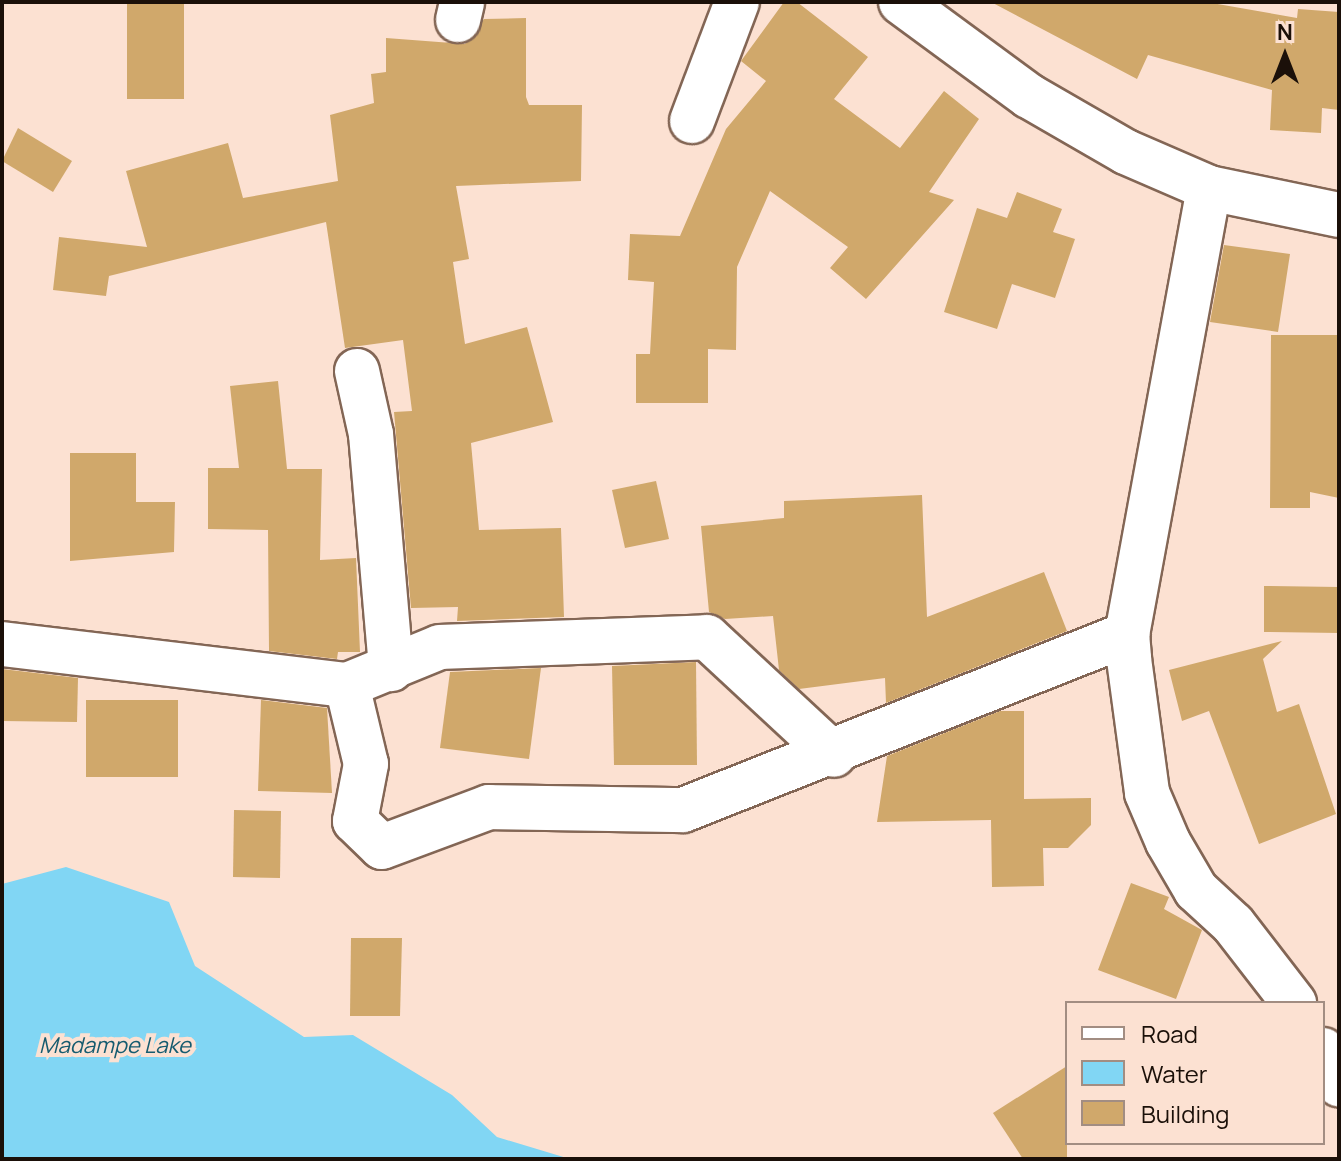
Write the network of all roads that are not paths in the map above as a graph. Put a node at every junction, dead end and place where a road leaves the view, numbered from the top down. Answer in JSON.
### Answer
{"nodes":[{"id":1,"x":737,"y":2,"type":"edge"},
{"id":2,"x":901,"y":2,"type":"edge"},
{"id":3,"x":692,"y":121,"type":"dead end"},
{"id":4,"x":1209,"y":188,"type":"junction"},
{"id":5,"x":1339,"y":215,"type":"edge"},
{"id":6,"x":357,"y":371,"type":"dead end"},
{"id":7,"x":1127,"y":634,"type":"junction"},
{"id":8,"x":2,"y":644,"type":"edge"},
{"id":9,"x":391,"y":669,"type":"junction"},
{"id":10,"x":347,"y":685,"type":"junction"},
{"id":11,"x":834,"y":755,"type":"junction"},
{"id":12,"x":1292,"y":1001,"type":"edge"},
{"id":13,"x":1325,"y":1054,"type":"edge"},
{"id":14,"x":1339,"y":1085,"type":"edge"}],
"edges":[{"from":1,"to":3,"type":"street"},
{"from":2,"to":4,"type":"street"},
{"from":4,"to":5,"type":"street"},
{"from":4,"to":7,"type":"street"},
{"from":6,"to":9,"type":"street"},
{"from":7,"to":11,"type":"street"},
{"from":7,"to":12,"type":"street"},
{"from":8,"to":10,"type":"street"},
{"from":9,"to":10,"type":"street"},
{"from":9,"to":11,"type":"street"},
{"from":10,"to":11,"type":"street"},
{"from":13,"to":14,"type":"street"}]}
